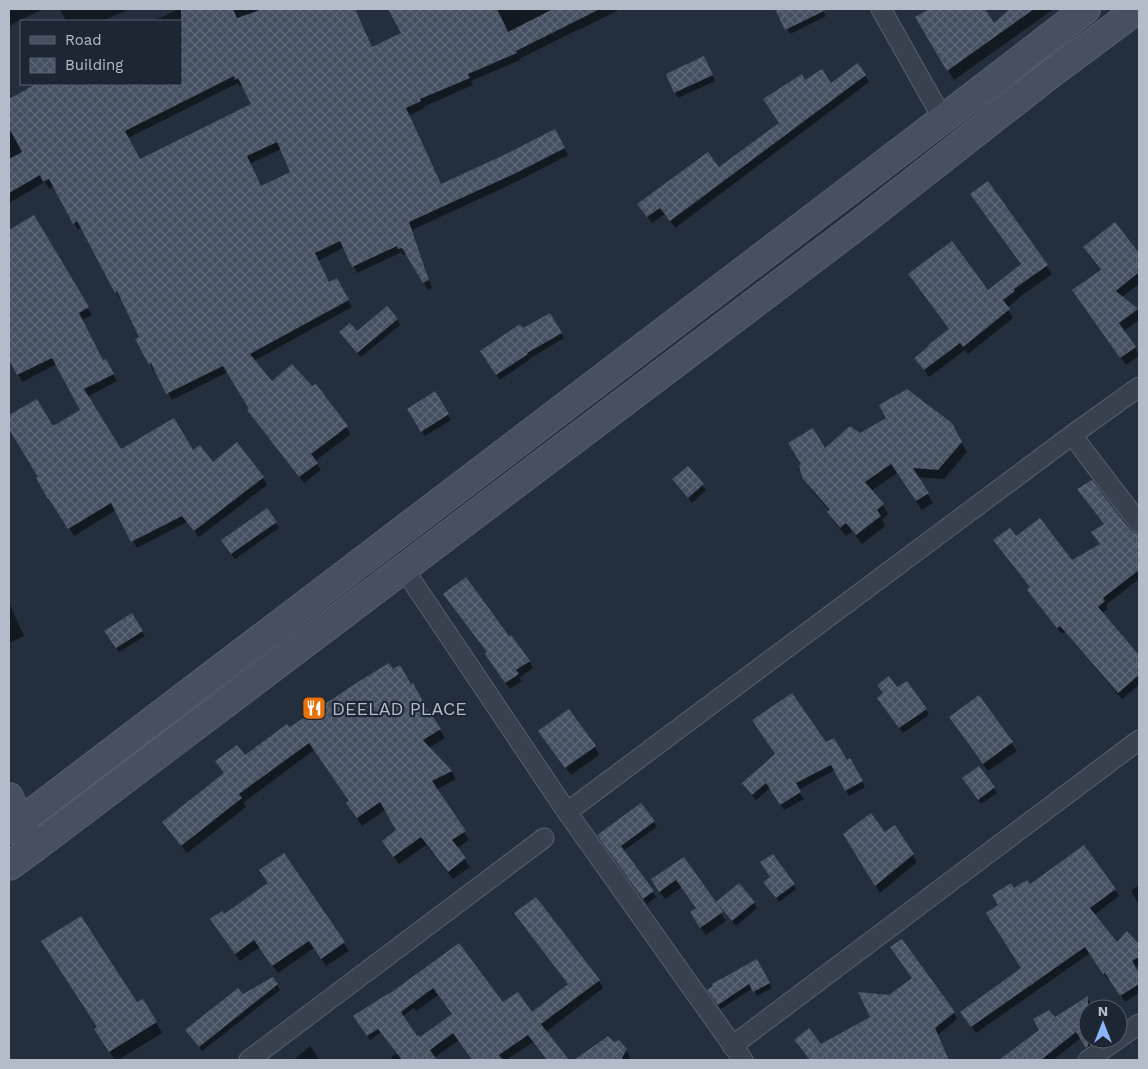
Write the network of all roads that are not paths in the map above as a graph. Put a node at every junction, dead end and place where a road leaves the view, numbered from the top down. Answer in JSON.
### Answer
{"nodes":[{"id":1,"x":881,"y":9,"type":"edge"},
{"id":2,"x":1086,"y":9,"type":"edge"},
{"id":3,"x":1138,"y":9,"type":"edge"},
{"id":4,"x":943,"y":119,"type":"junction"},
{"id":5,"x":1139,"y":387,"type":"edge"},
{"id":6,"x":1072,"y":435,"type":"junction"},
{"id":7,"x":1139,"y":523,"type":"edge"},
{"id":8,"x":404,"y":569,"type":"junction"},
{"id":9,"x":1139,"y":740,"type":"edge"},
{"id":10,"x":9,"y":797,"type":"edge"},
{"id":11,"x":567,"y":812,"type":"junction"},
{"id":12,"x":14,"y":826,"type":"edge"},
{"id":13,"x":544,"y":838,"type":"dead end"},
{"id":14,"x":16,"y":858,"type":"edge"},
{"id":15,"x":1139,"y":1024,"type":"edge"},
{"id":16,"x":1128,"y":1032,"type":"edge"},
{"id":17,"x":1104,"y":1049,"type":"edge"},
{"id":18,"x":738,"y":1053,"type":"edge"},
{"id":19,"x":249,"y":1060,"type":"edge"},
{"id":20,"x":1088,"y":1060,"type":"edge"}],
"edges":[{"from":1,"to":4,"type":"street"},
{"from":2,"to":4,"type":"main road"},
{"from":3,"to":8,"type":"main road"},
{"from":4,"to":12,"type":"main road"},
{"from":5,"to":6,"type":"street"},
{"from":6,"to":7,"type":"street"},
{"from":6,"to":11,"type":"street"},
{"from":8,"to":11,"type":"street"},
{"from":8,"to":14,"type":"main road"},
{"from":9,"to":18,"type":"street"},
{"from":10,"to":12,"type":"main road"},
{"from":11,"to":18,"type":"street"},
{"from":12,"to":14,"type":"main road"},
{"from":13,"to":19,"type":"street"},
{"from":15,"to":16,"type":"street"},
{"from":17,"to":20,"type":"street"}]}
